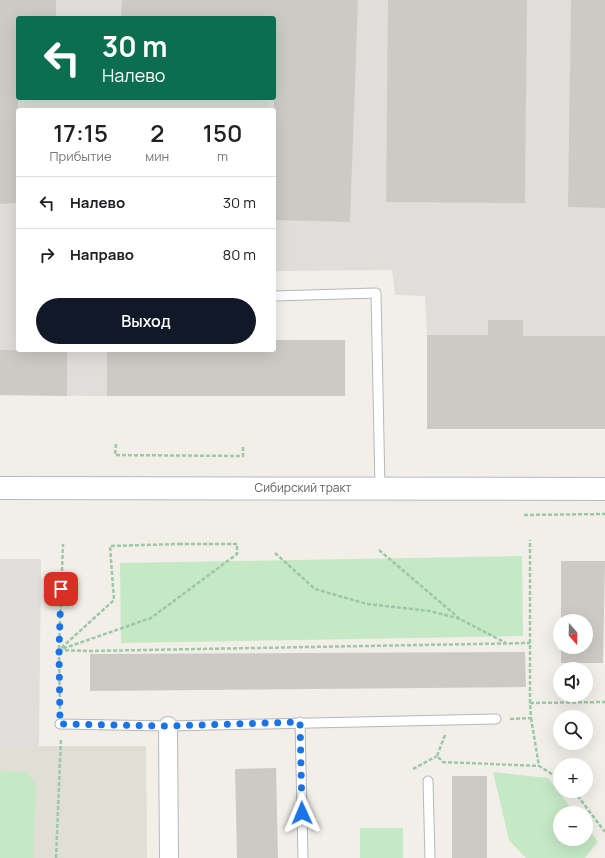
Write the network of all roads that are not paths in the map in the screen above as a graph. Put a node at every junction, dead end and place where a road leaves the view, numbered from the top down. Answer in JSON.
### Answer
{"nodes":[{"id":1,"x":276,"y":296,"type":"edge"},
{"id":2,"x":0,"y":488,"type":"edge"},
{"id":3,"x":380,"y":488,"type":"junction"},
{"id":4,"x":605,"y":488,"type":"edge"},
{"id":5,"x":496,"y":719,"type":"road end"},
{"id":6,"x":300,"y":722,"type":"junction"},
{"id":7,"x":60,"y":724,"type":"road end"},
{"id":8,"x":168,"y":726,"type":"junction"},
{"id":9,"x":428,"y":781,"type":"dead end"},
{"id":10,"x":168,"y":858,"type":"edge"},
{"id":11,"x":303,"y":858,"type":"edge"},
{"id":12,"x":430,"y":858,"type":"edge"}],
"edges":[{"from":1,"to":3,"type":"lane"},
{"from":2,"to":3,"type":"main road","name":"Сибирский тракт"},
{"from":3,"to":4,"type":"main road","name":"Сибирский тракт"},
{"from":5,"to":6,"type":"lane"},
{"from":6,"to":8,"type":"lane"},
{"from":6,"to":11,"type":"lane"},
{"from":7,"to":8,"type":"lane"},
{"from":8,"to":10,"type":"street"},
{"from":9,"to":12,"type":"lane"}]}
